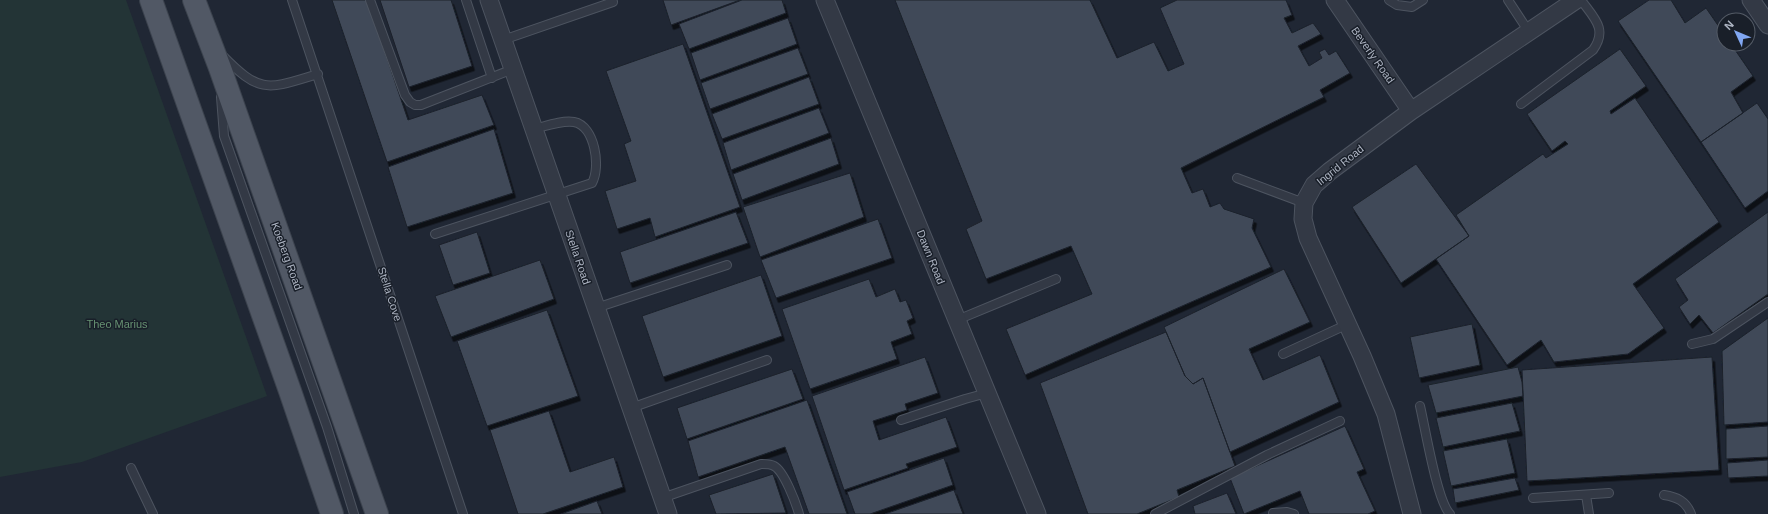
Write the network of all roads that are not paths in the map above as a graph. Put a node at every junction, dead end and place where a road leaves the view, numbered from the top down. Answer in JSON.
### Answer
{"nodes":[{"id":1,"x":151,"y":0,"type":"edge"},
{"id":2,"x":194,"y":0,"type":"edge"},
{"id":3,"x":292,"y":0,"type":"edge"},
{"id":4,"x":370,"y":0,"type":"edge"},
{"id":5,"x":466,"y":0,"type":"edge"},
{"id":6,"x":489,"y":0,"type":"edge"},
{"id":7,"x":825,"y":0,"type":"edge"},
{"id":8,"x":1335,"y":0,"type":"edge"},
{"id":9,"x":1389,"y":0,"type":"edge"},
{"id":10,"x":1423,"y":0,"type":"edge"},
{"id":11,"x":1508,"y":0,"type":"edge"},
{"id":12,"x":1576,"y":0,"type":"edge"},
{"id":13,"x":1581,"y":0,"type":"edge"},
{"id":14,"x":1751,"y":0,"type":"edge"},
{"id":15,"x":613,"y":2,"type":"dead end"},
{"id":16,"x":1768,"y":25,"type":"edge"},
{"id":17,"x":1529,"y":32,"type":"junction"},
{"id":18,"x":503,"y":40,"type":"junction"},
{"id":19,"x":209,"y":41,"type":"junction"},
{"id":20,"x":220,"y":68,"type":"junction"},
{"id":21,"x":513,"y":69,"type":"junction"},
{"id":22,"x":318,"y":74,"type":"junction"},
{"id":23,"x":492,"y":78,"type":"junction"},
{"id":24,"x":1521,"y":104,"type":"dead end"},
{"id":25,"x":1412,"y":111,"type":"junction"},
{"id":26,"x":534,"y":129,"type":"junction"},
{"id":27,"x":1237,"y":178,"type":"dead end"},
{"id":28,"x":557,"y":194,"type":"junction"},
{"id":29,"x":1304,"y":203,"type":"junction"},
{"id":30,"x":435,"y":234,"type":"dead end"},
{"id":31,"x":726,"y":265,"type":"dead end"},
{"id":32,"x":1056,"y":279,"type":"dead end"},
{"id":33,"x":1768,"y":302,"type":"edge"},
{"id":34,"x":596,"y":308,"type":"junction"},
{"id":35,"x":957,"y":320,"type":"junction"},
{"id":36,"x":1348,"y":324,"type":"junction"},
{"id":37,"x":1692,"y":344,"type":"dead end"},
{"id":38,"x":1283,"y":354,"type":"dead end"},
{"id":39,"x":767,"y":360,"type":"dead end"},
{"id":40,"x":987,"y":393,"type":"junction"},
{"id":41,"x":1420,"y":406,"type":"dead end"},
{"id":42,"x":630,"y":408,"type":"junction"},
{"id":43,"x":901,"y":420,"type":"dead end"},
{"id":44,"x":1340,"y":421,"type":"dead end"},
{"id":45,"x":131,"y":468,"type":"dead end"},
{"id":46,"x":1608,"y":493,"type":"dead end"},
{"id":47,"x":1586,"y":495,"type":"junction"},
{"id":48,"x":1664,"y":496,"type":"dead end"},
{"id":49,"x":662,"y":498,"type":"junction"},
{"id":50,"x":1533,"y":498,"type":"dead end"},
{"id":51,"x":1273,"y":513,"type":"edge"},
{"id":52,"x":152,"y":514,"type":"edge"},
{"id":53,"x":332,"y":514,"type":"edge"},
{"id":54,"x":354,"y":514,"type":"edge"},
{"id":55,"x":377,"y":514,"type":"edge"},
{"id":56,"x":463,"y":514,"type":"edge"},
{"id":57,"x":668,"y":514,"type":"edge"},
{"id":58,"x":799,"y":514,"type":"edge"},
{"id":59,"x":1037,"y":514,"type":"edge"},
{"id":60,"x":1155,"y":514,"type":"edge"},
{"id":61,"x":1294,"y":514,"type":"edge"},
{"id":62,"x":1412,"y":514,"type":"edge"},
{"id":63,"x":1450,"y":514,"type":"edge"},
{"id":64,"x":1589,"y":514,"type":"edge"},
{"id":65,"x":1691,"y":514,"type":"edge"}],
"edges":[{"from":1,"to":53,"type":"main road"},
{"from":2,"to":19,"type":"main road","name":"Koeberg Road"},
{"from":3,"to":22,"type":"lane","name":"Stella Cove"},
{"from":4,"to":23,"type":"lane"},
{"from":5,"to":23,"type":"lane"},
{"from":6,"to":18,"type":"street","name":"Stella Road"},
{"from":7,"to":35,"type":"street","name":"Dawn Road"},
{"from":8,"to":25,"type":"street","name":"Beverly Road"},
{"from":9,"to":10,"type":"lane"},
{"from":11,"to":17,"type":"lane"},
{"from":12,"to":17,"type":"street","name":"Ingrid Road"},
{"from":13,"to":24,"type":"lane"},
{"from":14,"to":16,"type":"street"},
{"from":15,"to":18,"type":"lane"},
{"from":17,"to":25,"type":"street","name":"Ingrid Road"},
{"from":18,"to":21,"type":"street","name":"Stella Road"},
{"from":19,"to":20,"type":"main road","name":"Koeberg Road"},
{"from":19,"to":22,"type":"lane"},
{"from":20,"to":54,"type":"lane"},
{"from":20,"to":55,"type":"main road","name":"Koeberg Road"},
{"from":21,"to":23,"type":"lane"},
{"from":21,"to":26,"type":"street","name":"Stella Road"},
{"from":22,"to":56,"type":"lane","name":"Stella Cove"},
{"from":25,"to":29,"type":"street","name":"Ingrid Road"},
{"from":26,"to":28,"type":"street","name":"Stella Road"},
{"from":26,"to":28,"type":"lane"},
{"from":27,"to":29,"type":"lane"},
{"from":28,"to":30,"type":"lane"},
{"from":28,"to":34,"type":"street","name":"Stella Road"},
{"from":29,"to":36,"type":"street"},
{"from":31,"to":34,"type":"lane"},
{"from":32,"to":35,"type":"lane"},
{"from":33,"to":37,"type":"lane"},
{"from":34,"to":42,"type":"street","name":"Stella Road"},
{"from":35,"to":40,"type":"street","name":"Dawn Road"},
{"from":36,"to":38,"type":"lane"},
{"from":36,"to":62,"type":"street"},
{"from":39,"to":42,"type":"lane"},
{"from":40,"to":43,"type":"lane"},
{"from":40,"to":59,"type":"street","name":"Dawn Road"},
{"from":41,"to":63,"type":"lane"},
{"from":42,"to":49,"type":"street","name":"Stella Road"},
{"from":44,"to":60,"type":"lane"},
{"from":45,"to":52,"type":"lane"},
{"from":46,"to":47,"type":"lane"},
{"from":47,"to":50,"type":"lane"},
{"from":47,"to":64,"type":"lane"},
{"from":48,"to":65,"type":"lane"},
{"from":49,"to":57,"type":"street","name":"Stella Road"},
{"from":49,"to":58,"type":"lane"},
{"from":51,"to":61,"type":"lane"}]}
